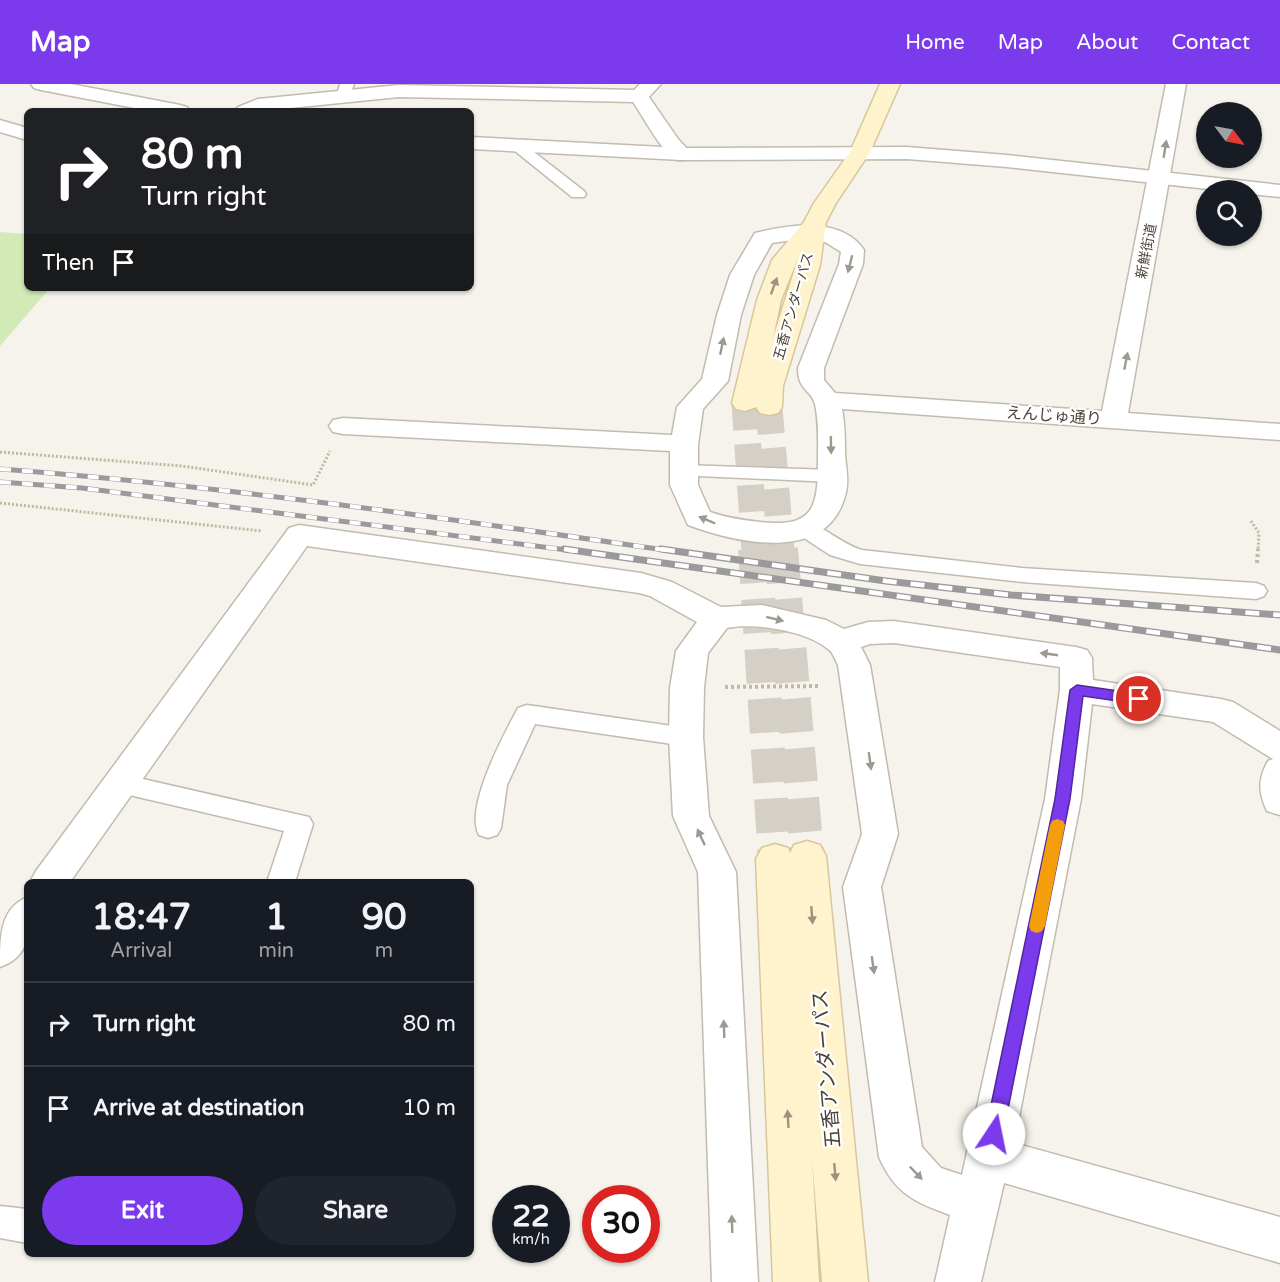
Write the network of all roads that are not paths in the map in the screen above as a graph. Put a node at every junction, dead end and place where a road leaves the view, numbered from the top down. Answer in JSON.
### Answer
{"nodes":[{"id":1,"x":42,"y":84,"type":"edge"},
{"id":2,"x":890,"y":84,"type":"edge"},
{"id":3,"x":1176,"y":84,"type":"edge"},
{"id":4,"x":346,"y":89,"type":"edge"},
{"id":5,"x":645,"y":90,"type":"edge"},
{"id":6,"x":165,"y":108,"type":"edge"},
{"id":7,"x":252,"y":108,"type":"edge"},
{"id":8,"x":0,"y":126,"type":"edge"},
{"id":9,"x":24,"y":133,"type":"edge"},
{"id":10,"x":474,"y":143,"type":"edge"},
{"id":11,"x":519,"y":148,"type":"junction"},
{"id":12,"x":860,"y":152,"type":"junction"},
{"id":13,"x":682,"y":154,"type":"junction"},
{"id":14,"x":1159,"y":178,"type":"junction"},
{"id":15,"x":1280,"y":191,"type":"edge"},
{"id":16,"x":578,"y":194,"type":"dead end"},
{"id":17,"x":811,"y":229,"type":"junction"},
{"id":18,"x":827,"y":400,"type":"junction"},
{"id":19,"x":745,"y":404,"type":"tunnel mouth"},
{"id":20,"x":769,"y":407,"type":"tunnel mouth"},
{"id":21,"x":1114,"y":419,"type":"junction"},
{"id":22,"x":343,"y":426,"type":"road end"},
{"id":23,"x":1280,"y":432,"type":"edge"},
{"id":24,"x":684,"y":444,"type":"junction"},
{"id":25,"x":683,"y":471,"type":"junction"},
{"id":26,"x":832,"y":476,"type":"junction"},
{"id":27,"x":806,"y":529,"type":"junction"},
{"id":28,"x":1256,"y":591,"type":"road end"},
{"id":29,"x":717,"y":620,"type":"junction"},
{"id":30,"x":842,"y":642,"type":"junction"},
{"id":31,"x":1077,"y":690,"type":"junction"},
{"id":32,"x":686,"y":738,"type":"junction"},
{"id":33,"x":1280,"y":748,"type":"edge"},
{"id":34,"x":1280,"y":770,"type":"edge"},
{"id":35,"x":120,"y":784,"type":"junction"},
{"id":36,"x":1280,"y":801,"type":"edge"},
{"id":37,"x":488,"y":828,"type":"dead end"},
{"id":38,"x":51,"y":879,"type":"edge"},
{"id":39,"x":281,"y":879,"type":"edge"},
{"id":40,"x":24,"y":917,"type":"edge"},
{"id":41,"x":0,"y":950,"type":"edge"},
{"id":42,"x":989,"y":1157,"type":"junction"},
{"id":43,"x":976,"y":1202,"type":"junction"},
{"id":44,"x":0,"y":1222,"type":"edge"},
{"id":45,"x":24,"y":1226,"type":"edge"},
{"id":46,"x":1280,"y":1240,"type":"edge"},
{"id":47,"x":735,"y":1282,"type":"edge"},
{"id":48,"x":796,"y":1282,"type":"edge"},
{"id":49,"x":844,"y":1282,"type":"edge"},
{"id":50,"x":958,"y":1282,"type":"edge"}],
"edges":[{"from":1,"to":6,"type":"street"},
{"from":2,"to":12,"type":"main road"},
{"from":14,"to":3,"type":"street","name":"新鮮街道","one_way":true},
{"from":4,"to":5,"type":"street"},
{"from":4,"to":7,"type":"street"},
{"from":5,"to":13,"type":"street"},
{"from":8,"to":9,"type":"street"},
{"from":10,"to":11,"type":"street"},
{"from":11,"to":13,"type":"street"},
{"from":11,"to":16,"type":"lane"},
{"from":12,"to":13,"type":"street"},
{"from":12,"to":14,"type":"street"},
{"from":12,"to":17,"type":"main road"},
{"from":14,"to":15,"type":"street"},
{"from":21,"to":14,"type":"street","name":"新鮮街道","one_way":true},
{"from":17,"to":18,"type":"street","one_way":true},
{"from":19,"to":17,"type":"main road","name":"五香アンダーパス","one_way":true},
{"from":17,"to":20,"type":"main road","name":"五香アンダーパス"},
{"from":24,"to":17,"type":"street","one_way":true},
{"from":18,"to":21,"type":"street","name":"えんじゅ通り"},
{"from":18,"to":26,"type":"street","one_way":true},
{"from":21,"to":23,"type":"street","name":"えんじゅ通り"},
{"from":22,"to":24,"type":"street"},
{"from":24,"to":25,"type":"street"},
{"from":25,"to":26,"type":"lane"},
{"from":27,"to":25,"type":"street","one_way":true},
{"from":26,"to":27,"type":"street"},
{"from":27,"to":28,"type":"lane"},
{"from":29,"to":30,"type":"street","one_way":true},
{"from":29,"to":32,"type":"street"},
{"from":29,"to":35,"type":"street"},
{"from":31,"to":30,"type":"street","one_way":true},
{"from":30,"to":43,"type":"street","one_way":true},
{"from":31,"to":33,"type":"street"},
{"from":31,"to":42,"type":"street"},
{"from":32,"to":37,"type":"lane"},
{"from":47,"to":32,"type":"street","one_way":true},
{"from":34,"to":36,"type":"street"},
{"from":35,"to":38,"type":"street"},
{"from":35,"to":39,"type":"lane"},
{"from":40,"to":41,"type":"street"},
{"from":42,"to":43,"type":"street"},
{"from":42,"to":46,"type":"street"},
{"from":43,"to":50,"type":"street"},
{"from":44,"to":45,"type":"lane"},
{"from":48,"to":49,"type":"main road","name":"五香アンダーパス","one_way":true}]}
